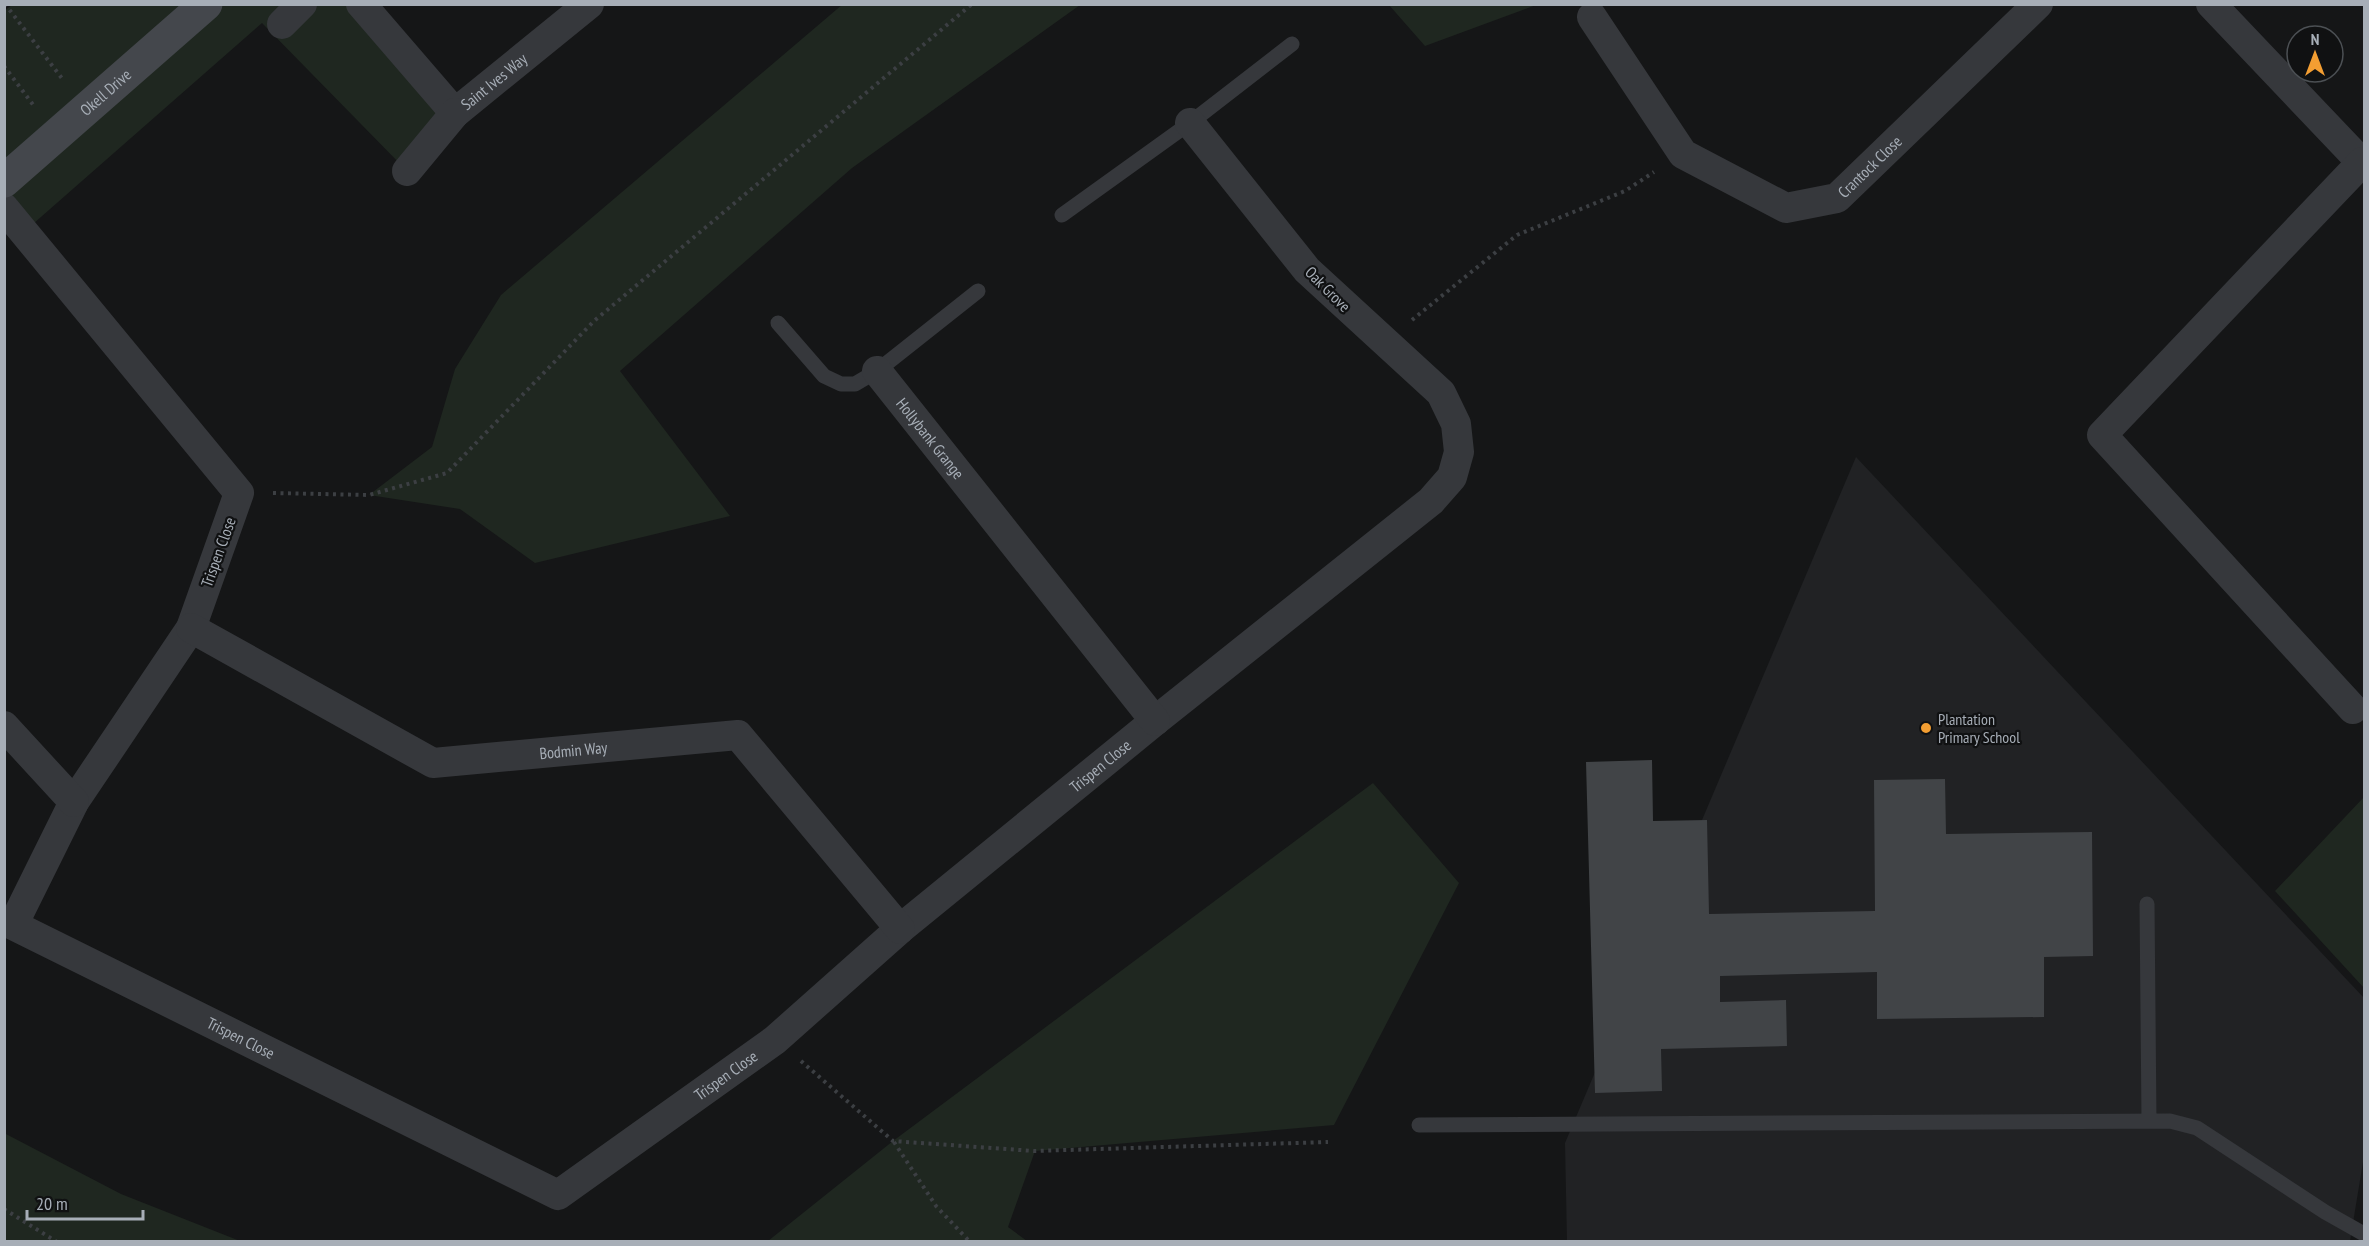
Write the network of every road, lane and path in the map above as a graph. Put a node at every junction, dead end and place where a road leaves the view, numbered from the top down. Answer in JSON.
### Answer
{"nodes":[{"id":1,"x":5,"y":4,"type":"edge"},
{"id":2,"x":206,"y":4,"type":"edge"},
{"id":3,"x":361,"y":4,"type":"edge"},
{"id":4,"x":589,"y":4,"type":"edge"},
{"id":5,"x":972,"y":4,"type":"edge"},
{"id":6,"x":2038,"y":4,"type":"edge"},
{"id":7,"x":2211,"y":4,"type":"edge"},
{"id":8,"x":1592,"y":17,"type":"dead end"},
{"id":9,"x":1292,"y":44,"type":"dead end"},
{"id":10,"x":4,"y":66,"type":"edge"},
{"id":11,"x":87,"y":110,"type":"junction"},
{"id":12,"x":456,"y":113,"type":"junction"},
{"id":13,"x":1190,"y":123,"type":"junction"},
{"id":14,"x":57,"y":136,"type":"junction"},
{"id":15,"x":1683,"y":154,"type":"junction"},
{"id":16,"x":2363,"y":164,"type":"edge"},
{"id":17,"x":406,"y":171,"type":"dead end"},
{"id":18,"x":4,"y":181,"type":"edge"},
{"id":19,"x":4,"y":208,"type":"edge"},
{"id":20,"x":1062,"y":215,"type":"dead end"},
{"id":21,"x":978,"y":291,"type":"dead end"},
{"id":22,"x":778,"y":323,"type":"dead end"},
{"id":23,"x":1383,"y":343,"type":"junction"},
{"id":24,"x":877,"y":371,"type":"junction"},
{"id":25,"x":1459,"y":452,"type":"joint"},
{"id":26,"x":239,"y":493,"type":"junction"},
{"id":27,"x":191,"y":628,"type":"junction"},
{"id":28,"x":2353,"y":709,"type":"dead end"},
{"id":29,"x":1155,"y":721,"type":"junction"},
{"id":30,"x":4,"y":726,"type":"edge"},
{"id":31,"x":74,"y":802,"type":"junction"},
{"id":32,"x":2147,"y":904,"type":"dead end"},
{"id":33,"x":900,"y":929,"type":"junction"},
{"id":34,"x":775,"y":1040,"type":"junction"},
{"id":35,"x":2149,"y":1121,"type":"junction"},
{"id":36,"x":1419,"y":1125,"type":"dead end"},
{"id":37,"x":893,"y":1141,"type":"junction"},
{"id":38,"x":1328,"y":1142,"type":"dead end"},
{"id":39,"x":4,"y":1209,"type":"edge"},
{"id":40,"x":2364,"y":1234,"type":"edge"},
{"id":41,"x":57,"y":1242,"type":"edge"},
{"id":42,"x":970,"y":1242,"type":"edge"}],
"edges":[{"from":1,"to":11,"type":"path"},
{"from":2,"to":11,"type":"street","name":"Okell Drive"},
{"from":3,"to":12,"type":"street","name":"Saint Ives Way"},
{"from":4,"to":12,"type":"street","name":"Saint Ives Way"},
{"from":5,"to":26,"type":"path"},
{"from":6,"to":15,"type":"street","name":"Crantock Close"},
{"from":7,"to":16,"type":"street"},
{"from":8,"to":15,"type":"street","name":"Crantock Close"},
{"from":9,"to":13,"type":"lane"},
{"from":10,"to":14,"type":"path"},
{"from":11,"to":14,"type":"street","name":"Okell Drive"},
{"from":12,"to":17,"type":"street"},
{"from":13,"to":20,"type":"lane"},
{"from":13,"to":23,"type":"street","name":"Oak Grove"},
{"from":14,"to":18,"type":"street","name":"Okell Drive"},
{"from":15,"to":23,"type":"path"},
{"from":16,"to":28,"type":"street"},
{"from":19,"to":26,"type":"street"},
{"from":21,"to":24,"type":"lane"},
{"from":22,"to":24,"type":"lane"},
{"from":23,"to":25,"type":"street","name":"Oak Grove"},
{"from":24,"to":29,"type":"street","name":"Hollybank Grange"},
{"from":25,"to":29,"type":"street","name":"Trispen Close"},
{"from":26,"to":27,"type":"street","name":"Trispen Close"},
{"from":27,"to":31,"type":"street","name":"Trispen Close"},
{"from":27,"to":33,"type":"street","name":"Bodmin Way"},
{"from":29,"to":33,"type":"street","name":"Trispen Close"},
{"from":30,"to":31,"type":"street"},
{"from":31,"to":34,"type":"street","name":"Trispen Close"},
{"from":32,"to":35,"type":"lane"},
{"from":33,"to":34,"type":"street","name":"Trispen Close"},
{"from":34,"to":37,"type":"path"},
{"from":35,"to":36,"type":"lane"},
{"from":35,"to":40,"type":"lane"},
{"from":37,"to":38,"type":"path"},
{"from":37,"to":42,"type":"path"},
{"from":39,"to":41,"type":"path"}]}
